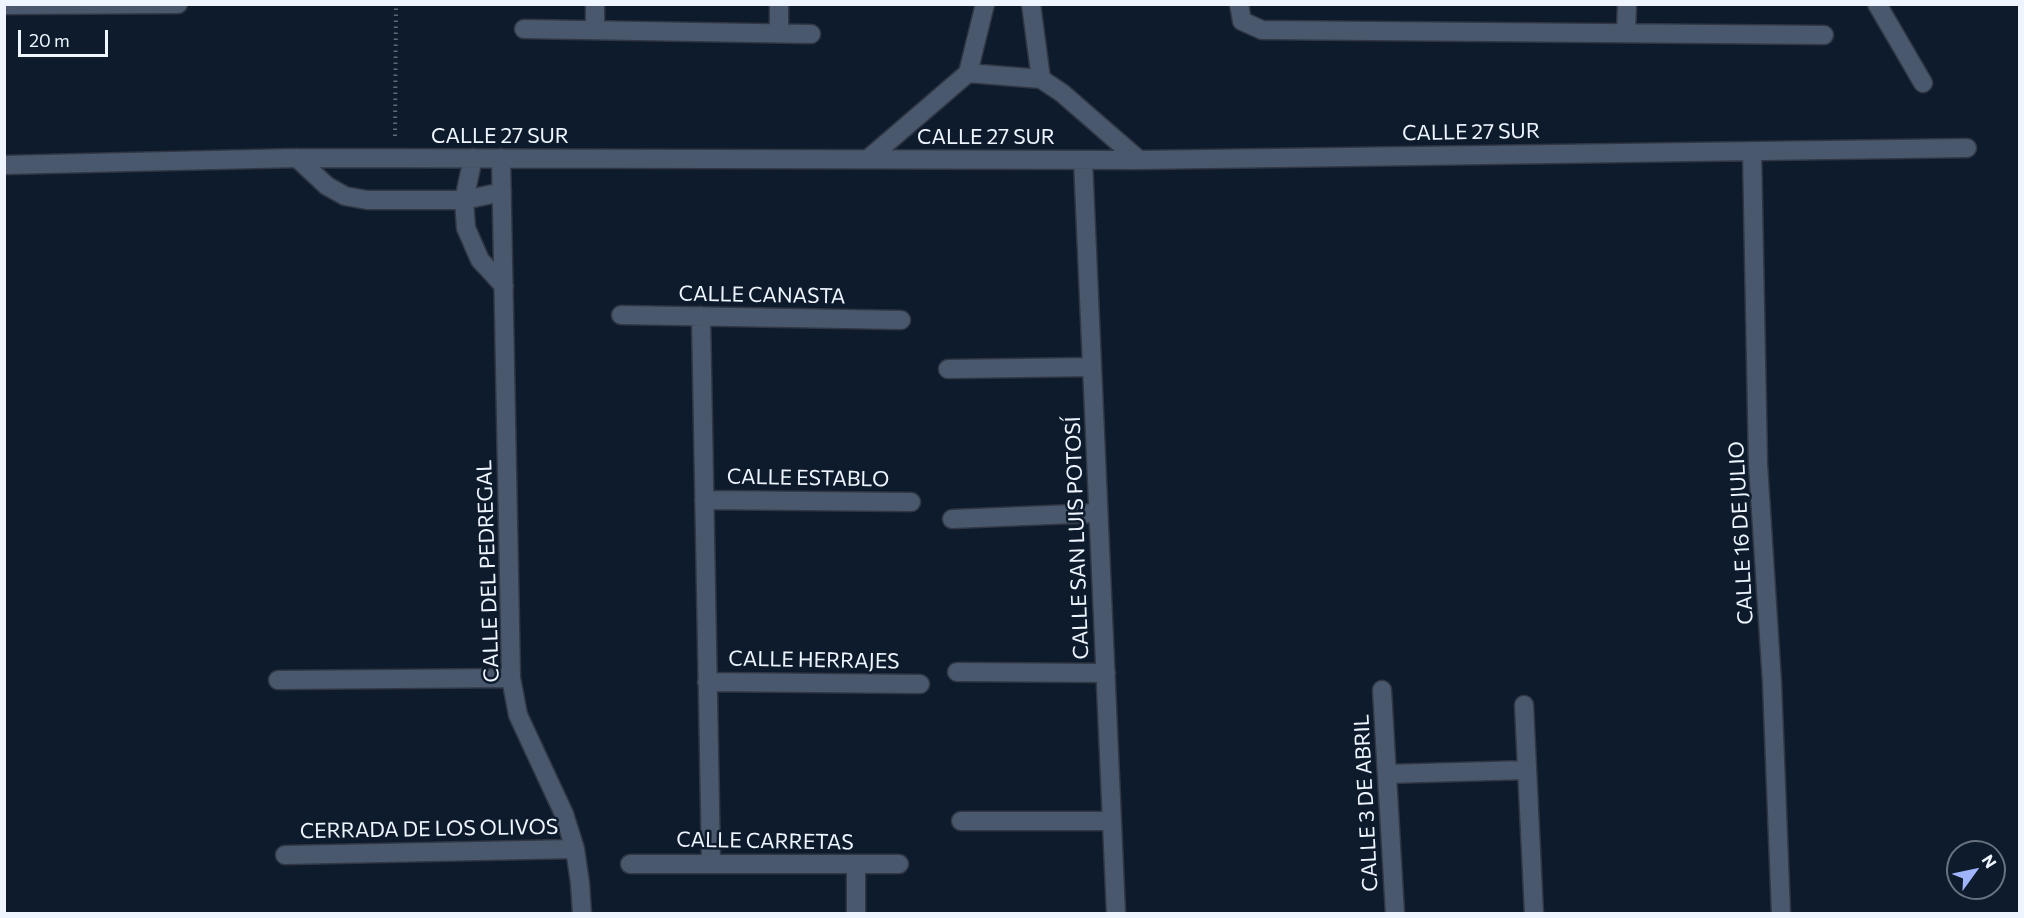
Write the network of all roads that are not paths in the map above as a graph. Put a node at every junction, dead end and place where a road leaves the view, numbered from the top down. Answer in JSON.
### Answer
{"nodes":[{"id":1,"x":178,"y":4,"type":"edge"},
{"id":2,"x":595,"y":4,"type":"edge"},
{"id":3,"x":779,"y":4,"type":"edge"},
{"id":4,"x":985,"y":4,"type":"edge"},
{"id":5,"x":1031,"y":4,"type":"edge"},
{"id":6,"x":1627,"y":4,"type":"edge"},
{"id":7,"x":1877,"y":4,"type":"edge"},
{"id":8,"x":4,"y":5,"type":"edge"},
{"id":9,"x":1240,"y":13,"type":"edge"},
{"id":10,"x":524,"y":29,"type":"dead end"},
{"id":11,"x":596,"y":30,"type":"junction"},
{"id":12,"x":779,"y":33,"type":"junction"},
{"id":13,"x":1626,"y":33,"type":"junction"},
{"id":14,"x":811,"y":34,"type":"dead end"},
{"id":15,"x":1824,"y":35,"type":"dead end"},
{"id":16,"x":968,"y":73,"type":"junction"},
{"id":17,"x":1041,"y":79,"type":"junction"},
{"id":18,"x":1923,"y":83,"type":"dead end"},
{"id":19,"x":1967,"y":148,"type":"dead end"},
{"id":20,"x":1752,"y":151,"type":"junction"},
{"id":21,"x":297,"y":158,"type":"junction"},
{"id":22,"x":473,"y":158,"type":"junction"},
{"id":23,"x":501,"y":158,"type":"junction"},
{"id":24,"x":868,"y":159,"type":"junction"},
{"id":25,"x":1083,"y":160,"type":"junction"},
{"id":26,"x":1139,"y":160,"type":"junction"},
{"id":27,"x":4,"y":165,"type":"edge"},
{"id":28,"x":502,"y":192,"type":"junction"},
{"id":29,"x":464,"y":200,"type":"junction"},
{"id":30,"x":504,"y":286,"type":"junction"},
{"id":31,"x":621,"y":315,"type":"dead end"},
{"id":32,"x":701,"y":316,"type":"junction"},
{"id":33,"x":901,"y":320,"type":"dead end"},
{"id":34,"x":1092,"y":367,"type":"junction"},
{"id":35,"x":948,"y":369,"type":"dead end"},
{"id":36,"x":704,"y":500,"type":"junction"},
{"id":37,"x":912,"y":502,"type":"dead end"},
{"id":38,"x":1098,"y":513,"type":"junction"},
{"id":39,"x":952,"y":519,"type":"dead end"},
{"id":40,"x":957,"y":672,"type":"dead end"},
{"id":41,"x":1106,"y":673,"type":"junction"},
{"id":42,"x":511,"y":678,"type":"junction"},
{"id":43,"x":278,"y":680,"type":"dead end"},
{"id":44,"x":707,"y":682,"type":"junction"},
{"id":45,"x":920,"y":684,"type":"dead end"},
{"id":46,"x":1382,"y":690,"type":"dead end"},
{"id":47,"x":1524,"y":705,"type":"dead end"},
{"id":48,"x":1527,"y":770,"type":"junction"},
{"id":49,"x":1387,"y":774,"type":"junction"},
{"id":50,"x":961,"y":821,"type":"dead end"},
{"id":51,"x":1112,"y":821,"type":"junction"},
{"id":52,"x":575,"y":849,"type":"junction"},
{"id":53,"x":285,"y":855,"type":"dead end"},
{"id":54,"x":711,"y":862,"type":"junction"},
{"id":55,"x":630,"y":864,"type":"dead end"},
{"id":56,"x":899,"y":864,"type":"dead end"},
{"id":57,"x":856,"y":865,"type":"junction"},
{"id":58,"x":582,"y":914,"type":"edge"},
{"id":59,"x":856,"y":914,"type":"edge"},
{"id":60,"x":1116,"y":914,"type":"edge"},
{"id":61,"x":1395,"y":914,"type":"edge"},
{"id":62,"x":1534,"y":914,"type":"edge"},
{"id":63,"x":1782,"y":914,"type":"edge"}],
"edges":[{"from":1,"to":8,"type":"street"},
{"from":2,"to":11,"type":"street"},
{"from":3,"to":12,"type":"street"},
{"from":4,"to":16,"type":"street"},
{"from":5,"to":17,"type":"street"},
{"from":6,"to":13,"type":"street"},
{"from":7,"to":18,"type":"street"},
{"from":9,"to":13,"type":"street"},
{"from":10,"to":11,"type":"street"},
{"from":11,"to":12,"type":"street"},
{"from":12,"to":14,"type":"street"},
{"from":13,"to":15,"type":"street"},
{"from":16,"to":17,"type":"street"},
{"from":16,"to":24,"type":"street"},
{"from":17,"to":26,"type":"street"},
{"from":19,"to":20,"type":"street","name":"CALLE 27 SUR"},
{"from":20,"to":26,"type":"street","name":"CALLE 27 SUR"},
{"from":20,"to":63,"type":"street","name":"CALLE 16 DE JULIO"},
{"from":21,"to":22,"type":"street","name":"CALLE 27 SUR"},
{"from":21,"to":27,"type":"street","name":"CALLE 27 SUR"},
{"from":21,"to":29,"type":"street"},
{"from":22,"to":23,"type":"street","name":"CALLE 27 SUR"},
{"from":22,"to":29,"type":"street"},
{"from":23,"to":24,"type":"street","name":"CALLE 27 SUR"},
{"from":23,"to":28,"type":"street","name":"CALLE DEL PEDREGAL"},
{"from":24,"to":25,"type":"street","name":"CALLE 27 SUR"},
{"from":25,"to":26,"type":"street","name":"CALLE 27 SUR"},
{"from":25,"to":34,"type":"street","name":"CALLE SAN LUIS POTOSÍ"},
{"from":28,"to":29,"type":"street"},
{"from":28,"to":30,"type":"street","name":"CALLE DEL PEDREGAL"},
{"from":29,"to":30,"type":"street"},
{"from":30,"to":42,"type":"street","name":"CALLE DEL PEDREGAL"},
{"from":31,"to":32,"type":"street","name":"CALLE CANASTA"},
{"from":32,"to":33,"type":"street","name":"CALLE CANASTA"},
{"from":32,"to":36,"type":"street"},
{"from":34,"to":35,"type":"street"},
{"from":34,"to":38,"type":"street","name":"CALLE SAN LUIS POTOSÍ"},
{"from":36,"to":37,"type":"street","name":"CALLE ESTABLO"},
{"from":36,"to":44,"type":"street"},
{"from":38,"to":39,"type":"street"},
{"from":38,"to":41,"type":"street","name":"CALLE SAN LUIS POTOSÍ"},
{"from":40,"to":41,"type":"street"},
{"from":41,"to":51,"type":"street","name":"CALLE SAN LUIS POTOSÍ"},
{"from":42,"to":43,"type":"street"},
{"from":42,"to":52,"type":"street","name":"CALLE DEL PEDREGAL"},
{"from":44,"to":45,"type":"street","name":"CALLE HERRAJES"},
{"from":44,"to":54,"type":"street"},
{"from":46,"to":49,"type":"street","name":"CALLE 3 DE ABRIL"},
{"from":47,"to":48,"type":"street"},
{"from":48,"to":49,"type":"street"},
{"from":48,"to":62,"type":"street"},
{"from":49,"to":61,"type":"street","name":"CALLE 3 DE ABRIL"},
{"from":50,"to":51,"type":"street"},
{"from":51,"to":60,"type":"street","name":"CALLE SAN LUIS POTOSÍ"},
{"from":52,"to":53,"type":"street","name":"CERRADA DE LOS OLIVOS"},
{"from":52,"to":58,"type":"street","name":"CALLE DEL PEDREGAL"},
{"from":54,"to":55,"type":"street","name":"CALLE CARRETAS"},
{"from":54,"to":57,"type":"street","name":"CALLE CARRETAS"},
{"from":56,"to":57,"type":"street","name":"CALLE CARRETAS"},
{"from":57,"to":59,"type":"street"}]}
